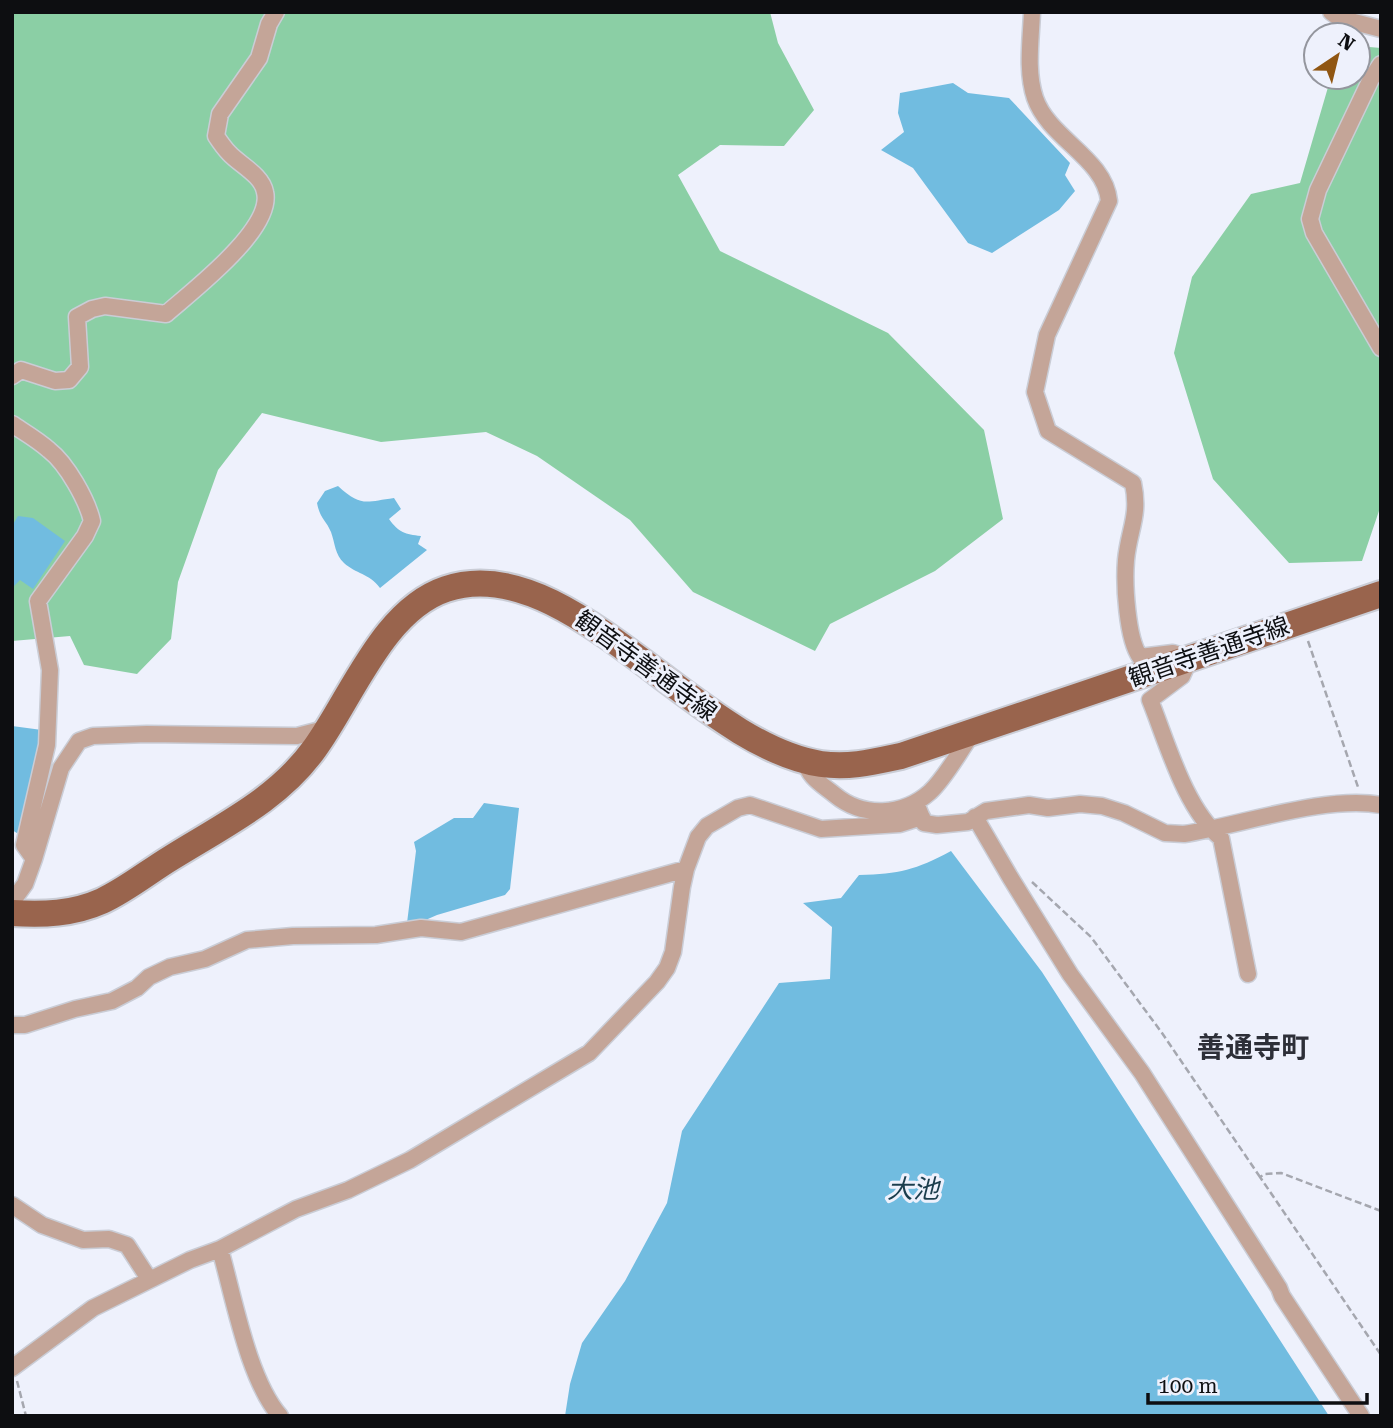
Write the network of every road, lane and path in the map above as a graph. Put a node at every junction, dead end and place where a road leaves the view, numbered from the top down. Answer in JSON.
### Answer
{"nodes":[{"id":1,"x":276,"y":12,"type":"edge"},
{"id":2,"x":1032,"y":12,"type":"edge"},
{"id":3,"x":1331,"y":12,"type":"edge"},
{"id":4,"x":1381,"y":29,"type":"edge"},
{"id":5,"x":1381,"y":64,"type":"edge"},
{"id":6,"x":1381,"y":348,"type":"edge"},
{"id":7,"x":12,"y":376,"type":"edge"},
{"id":8,"x":12,"y":424,"type":"edge"},
{"id":9,"x":1381,"y":594,"type":"edge"},
{"id":10,"x":1301,"y":621,"type":"junction"},
{"id":11,"x":1190,"y":658,"type":"junction"},
{"id":12,"x":328,"y":728,"type":"junction"},
{"id":13,"x":974,"y":732,"type":"junction"},
{"id":14,"x":804,"y":759,"type":"junction"},
{"id":15,"x":1363,"y":802,"type":"junction"},
{"id":16,"x":1381,"y":805,"type":"edge"},
{"id":17,"x":919,"y":810,"type":"junction"},
{"id":18,"x":975,"y":817,"type":"junction"},
{"id":19,"x":1211,"y":830,"type":"junction"},
{"id":20,"x":34,"y":859,"type":"junction"},
{"id":21,"x":686,"y":869,"type":"junction"},
{"id":22,"x":1026,"y":876,"type":"dead end"},
{"id":23,"x":12,"y":902,"type":"edge"},
{"id":24,"x":12,"y":913,"type":"edge"},
{"id":25,"x":1248,"y":975,"type":"dead end"},
{"id":26,"x":12,"y":1025,"type":"edge"},
{"id":27,"x":1260,"y":1177,"type":"junction"},
{"id":28,"x":12,"y":1205,"type":"edge"},
{"id":29,"x":1381,"y":1211,"type":"edge"},
{"id":30,"x":220,"y":1249,"type":"junction"},
{"id":31,"x":149,"y":1279,"type":"junction"},
{"id":32,"x":1381,"y":1355,"type":"edge"},
{"id":33,"x":13,"y":1367,"type":"edge"},
{"id":34,"x":26,"y":1416,"type":"edge"},
{"id":35,"x":280,"y":1416,"type":"edge"},
{"id":36,"x":1361,"y":1416,"type":"edge"}],
"edges":[{"from":1,"to":7,"type":"street"},
{"from":2,"to":11,"type":"street"},
{"from":3,"to":4,"type":"street"},
{"from":5,"to":6,"type":"street"},
{"from":8,"to":20,"type":"street"},
{"from":9,"to":10,"type":"main road","name":"観音寺善通寺線"},
{"from":10,"to":11,"type":"main road","name":"観音寺善通寺線"},
{"from":10,"to":15,"type":"path"},
{"from":11,"to":13,"type":"main road","name":"観音寺善通寺線"},
{"from":11,"to":19,"type":"street"},
{"from":12,"to":14,"type":"main road","name":"観音寺善通寺線"},
{"from":12,"to":20,"type":"street"},
{"from":12,"to":24,"type":"main road","name":"観音寺善通寺線"},
{"from":13,"to":14,"type":"main road","name":"観音寺善通寺線"},
{"from":13,"to":17,"type":"street"},
{"from":14,"to":17,"type":"street"},
{"from":15,"to":16,"type":"street"},
{"from":15,"to":19,"type":"street"},
{"from":17,"to":18,"type":"street"},
{"from":17,"to":21,"type":"street"},
{"from":18,"to":19,"type":"street"},
{"from":18,"to":36,"type":"street"},
{"from":19,"to":25,"type":"street"},
{"from":20,"to":23,"type":"street"},
{"from":21,"to":26,"type":"street"},
{"from":21,"to":30,"type":"street"},
{"from":22,"to":27,"type":"path"},
{"from":27,"to":29,"type":"path"},
{"from":27,"to":32,"type":"path"},
{"from":28,"to":31,"type":"street"},
{"from":30,"to":31,"type":"street"},
{"from":30,"to":35,"type":"street"},
{"from":31,"to":33,"type":"street"},
{"from":33,"to":34,"type":"path"}]}
